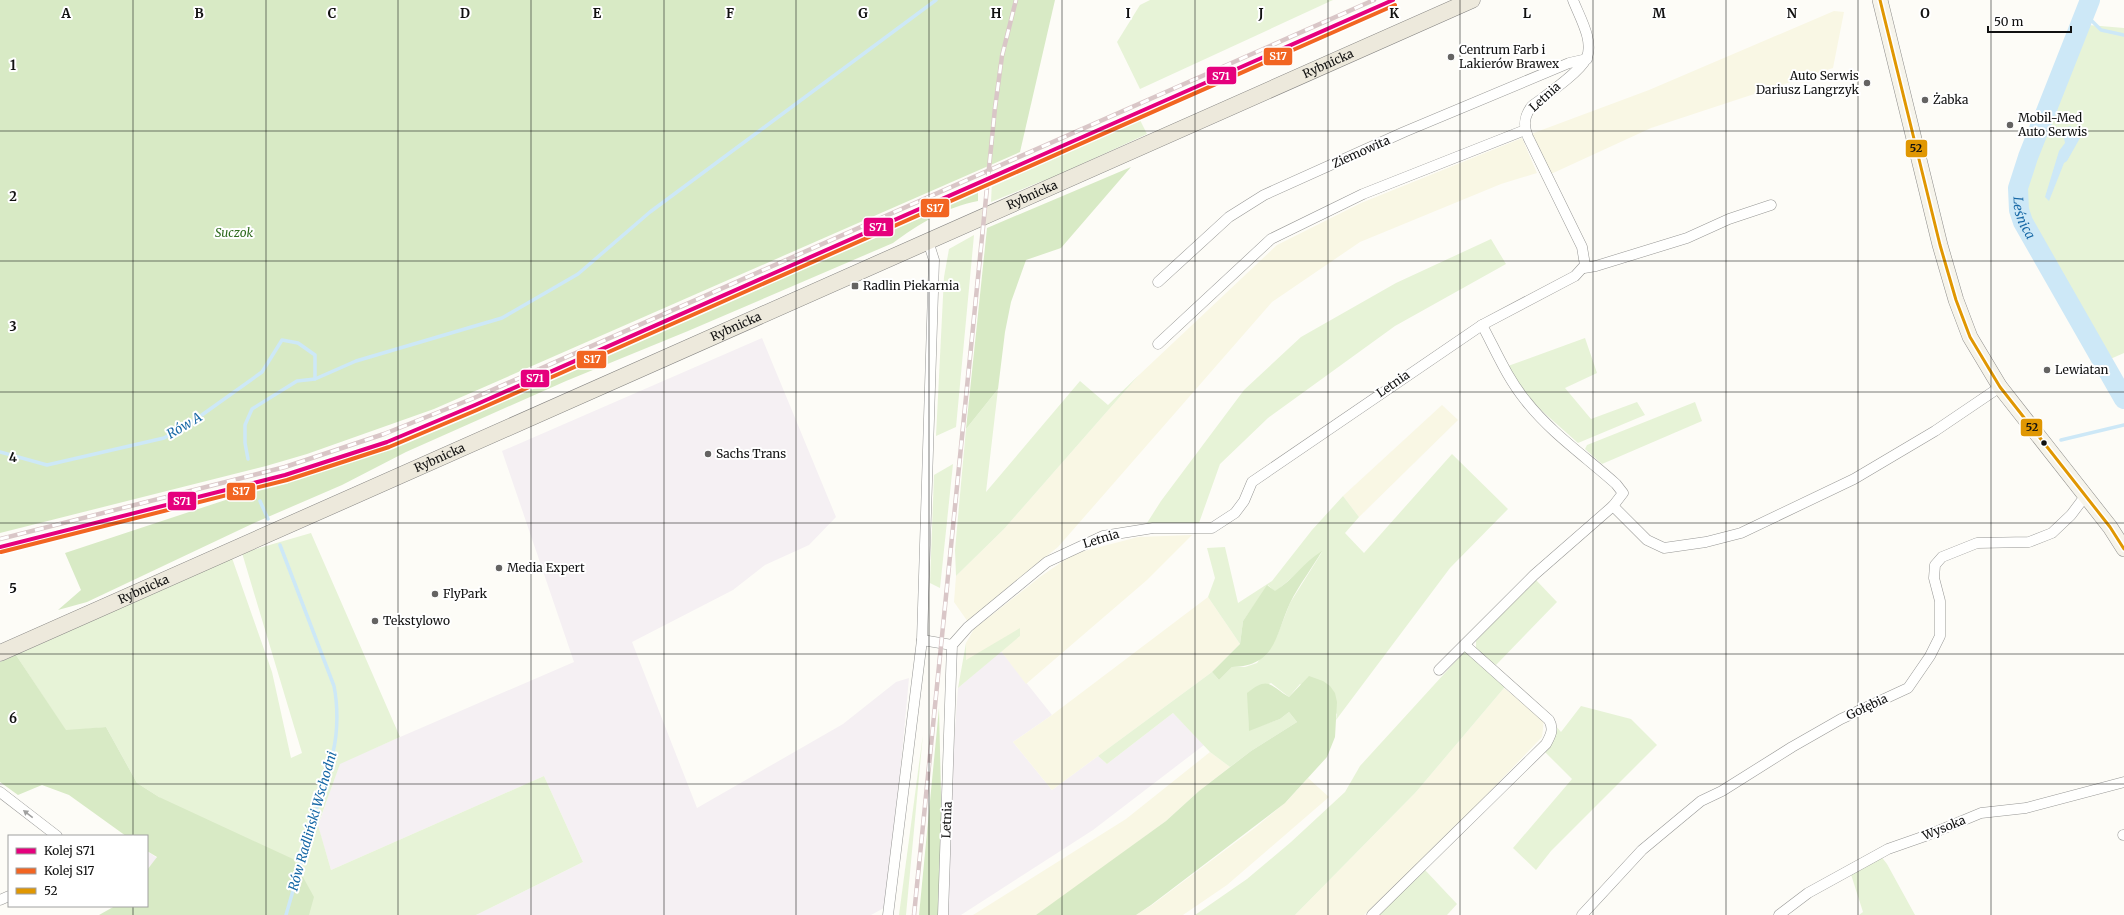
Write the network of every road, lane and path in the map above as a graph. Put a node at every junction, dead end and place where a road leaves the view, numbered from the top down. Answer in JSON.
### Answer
{"nodes":[{"id":1,"x":1472,"y":0,"type":"edge"},
{"id":2,"x":1573,"y":0,"type":"edge"},
{"id":3,"x":1880,"y":0,"type":"edge"},
{"id":4,"x":1587,"y":59,"type":"junction"},
{"id":5,"x":1525,"y":130,"type":"junction"},
{"id":6,"x":1771,"y":206,"type":"dead end"},
{"id":7,"x":928,"y":241,"type":"junction"},
{"id":8,"x":1584,"y":268,"type":"junction"},
{"id":9,"x":1158,"y":282,"type":"dead end"},
{"id":10,"x":1482,"y":325,"type":"junction"},
{"id":11,"x":1158,"y":344,"type":"dead end"},
{"id":12,"x":2000,"y":387,"type":"junction"},
{"id":13,"x":2086,"y":495,"type":"junction"},
{"id":14,"x":1613,"y":506,"type":"junction"},
{"id":15,"x":2124,"y":549,"type":"edge"},
{"id":16,"x":922,"y":640,"type":"junction"},
{"id":17,"x":952,"y":645,"type":"junction"},
{"id":18,"x":1465,"y":645,"type":"junction"},
{"id":19,"x":0,"y":653,"type":"edge"},
{"id":20,"x":1439,"y":670,"type":"dead end"},
{"id":21,"x":2124,"y":782,"type":"edge"},
{"id":22,"x":0,"y":792,"type":"edge"},
{"id":23,"x":57,"y":835,"type":"edge"},
{"id":24,"x":888,"y":915,"type":"edge"},
{"id":25,"x":943,"y":915,"type":"edge"},
{"id":26,"x":1372,"y":915,"type":"edge"},
{"id":27,"x":1582,"y":915,"type":"edge"},
{"id":28,"x":1779,"y":915,"type":"edge"}],
"edges":[{"from":1,"to":7,"type":"main road","name":"Rybnicka"},
{"from":2,"to":4,"type":"street"},
{"from":3,"to":12,"type":"street"},
{"from":4,"to":5,"type":"street","name":"Letnia"},
{"from":4,"to":9,"type":"street","name":"Ziemowita"},
{"from":5,"to":8,"type":"street"},
{"from":5,"to":11,"type":"street"},
{"from":6,"to":8,"type":"street"},
{"from":7,"to":16,"type":"street"},
{"from":7,"to":19,"type":"main road","name":"Rybnicka"},
{"from":8,"to":10,"type":"street","name":"Letnia"},
{"from":10,"to":14,"type":"street"},
{"from":10,"to":17,"type":"street","name":"Letnia"},
{"from":12,"to":13,"type":"street"},
{"from":12,"to":14,"type":"street"},
{"from":13,"to":15,"type":"street"},
{"from":13,"to":27,"type":"street","name":"Gołębia"},
{"from":14,"to":18,"type":"street"},
{"from":16,"to":17,"type":"street"},
{"from":16,"to":24,"type":"street"},
{"from":17,"to":25,"type":"street","name":"Letnia"},
{"from":18,"to":20,"type":"street"},
{"from":18,"to":26,"type":"street"},
{"from":21,"to":28,"type":"street","name":"Wysoka"},
{"from":23,"to":22,"type":"street","one_way":true}]}
